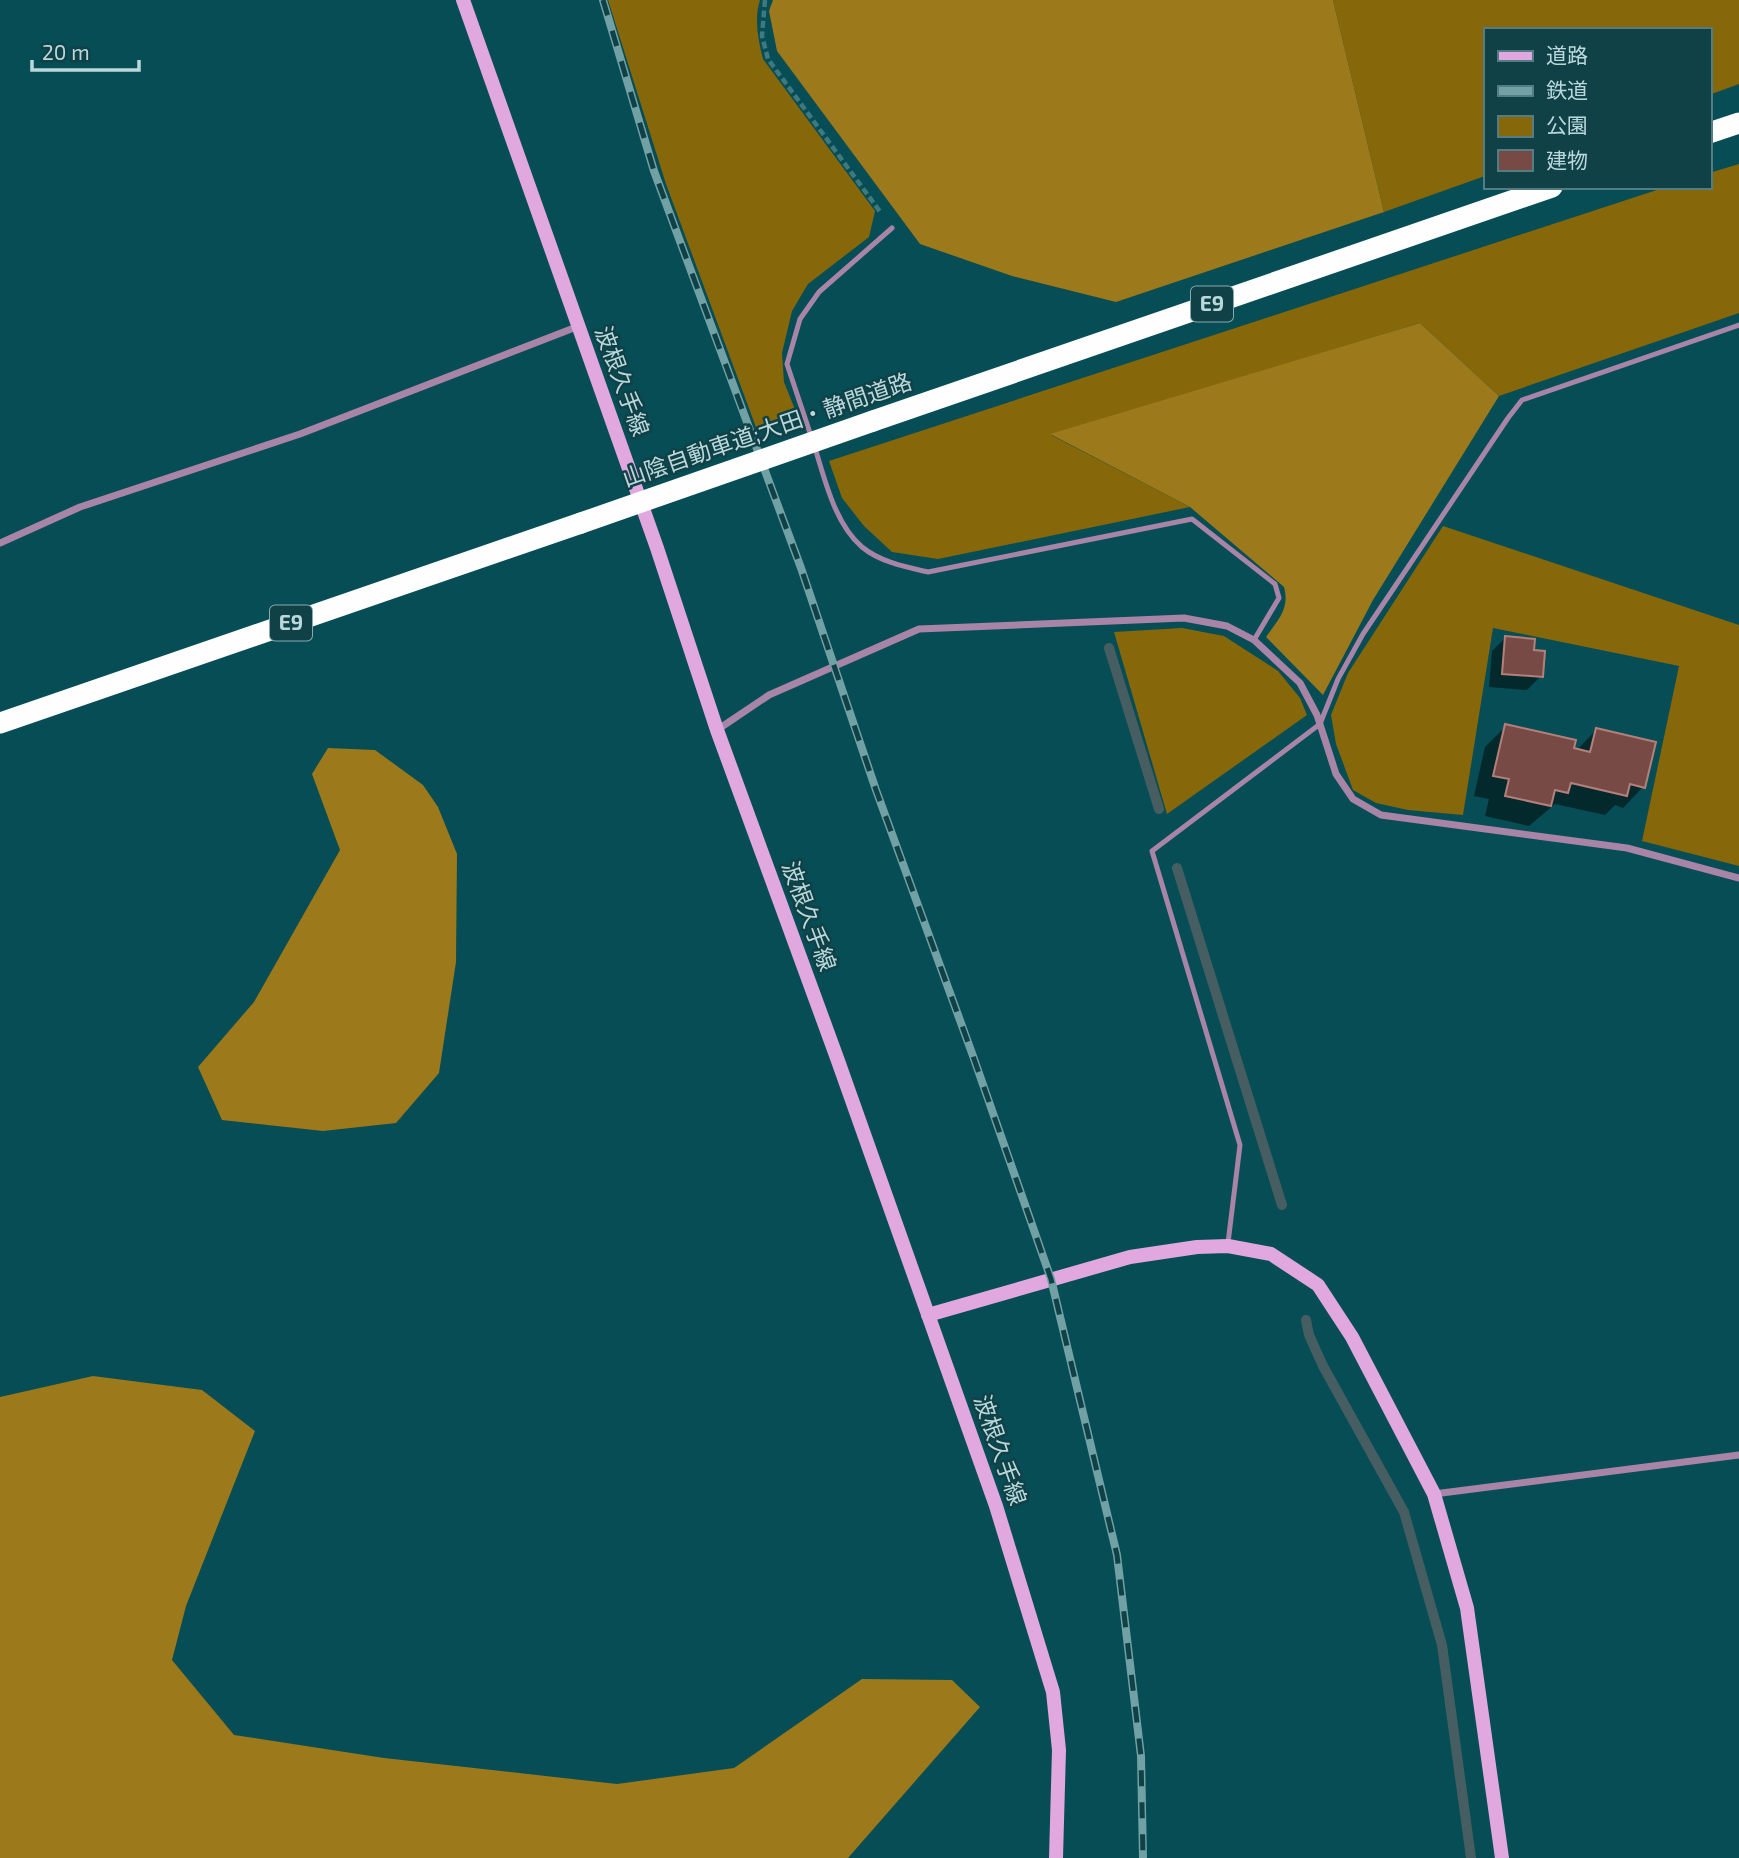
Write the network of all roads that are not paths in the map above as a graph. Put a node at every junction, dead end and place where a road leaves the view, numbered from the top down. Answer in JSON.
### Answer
{"nodes":[{"id":1,"x":463,"y":0,"type":"edge"},
{"id":2,"x":1739,"y":123,"type":"edge"},
{"id":3,"x":1711,"y":132,"type":"edge"},
{"id":4,"x":1546,"y":189,"type":"edge"},
{"id":5,"x":892,"y":228,"type":"road end"},
{"id":6,"x":1739,"y":325,"type":"edge"},
{"id":7,"x":579,"y":326,"type":"junction"},
{"id":8,"x":0,"y":543,"type":"edge"},
{"id":9,"x":1255,"y":640,"type":"junction"},
{"id":10,"x":0,"y":723,"type":"edge"},
{"id":11,"x":1320,"y":724,"type":"junction"},
{"id":12,"x":717,"y":730,"type":"junction"},
{"id":13,"x":1739,"y":878,"type":"edge"},
{"id":14,"x":1228,"y":1245,"type":"junction"},
{"id":15,"x":928,"y":1315,"type":"junction"},
{"id":16,"x":1739,"y":1455,"type":"edge"},
{"id":17,"x":1434,"y":1494,"type":"junction"},
{"id":18,"x":1056,"y":1858,"type":"edge"},
{"id":19,"x":1502,"y":1858,"type":"edge"}],
"edges":[{"from":1,"to":7,"type":"main road","name":"波根久手線"},
{"from":2,"to":3,"type":"highway"},
{"from":4,"to":10,"type":"highway","name":"山陰自動車道;大田・静間道路","number":"E9","bridge":true},
{"from":5,"to":9,"type":"lane"},
{"from":6,"to":11,"type":"lane"},
{"from":7,"to":8,"type":"street"},
{"from":7,"to":12,"type":"main road","name":"波根久手線"},
{"from":9,"to":11,"type":"street"},
{"from":9,"to":12,"type":"street"},
{"from":11,"to":13,"type":"street"},
{"from":11,"to":14,"type":"lane"},
{"from":12,"to":15,"type":"main road","name":"波根久手線"},
{"from":14,"to":15,"type":"main road"},
{"from":14,"to":17,"type":"main road"},
{"from":15,"to":18,"type":"main road","name":"波根久手線"},
{"from":16,"to":17,"type":"street"},
{"from":17,"to":19,"type":"main road"}]}
